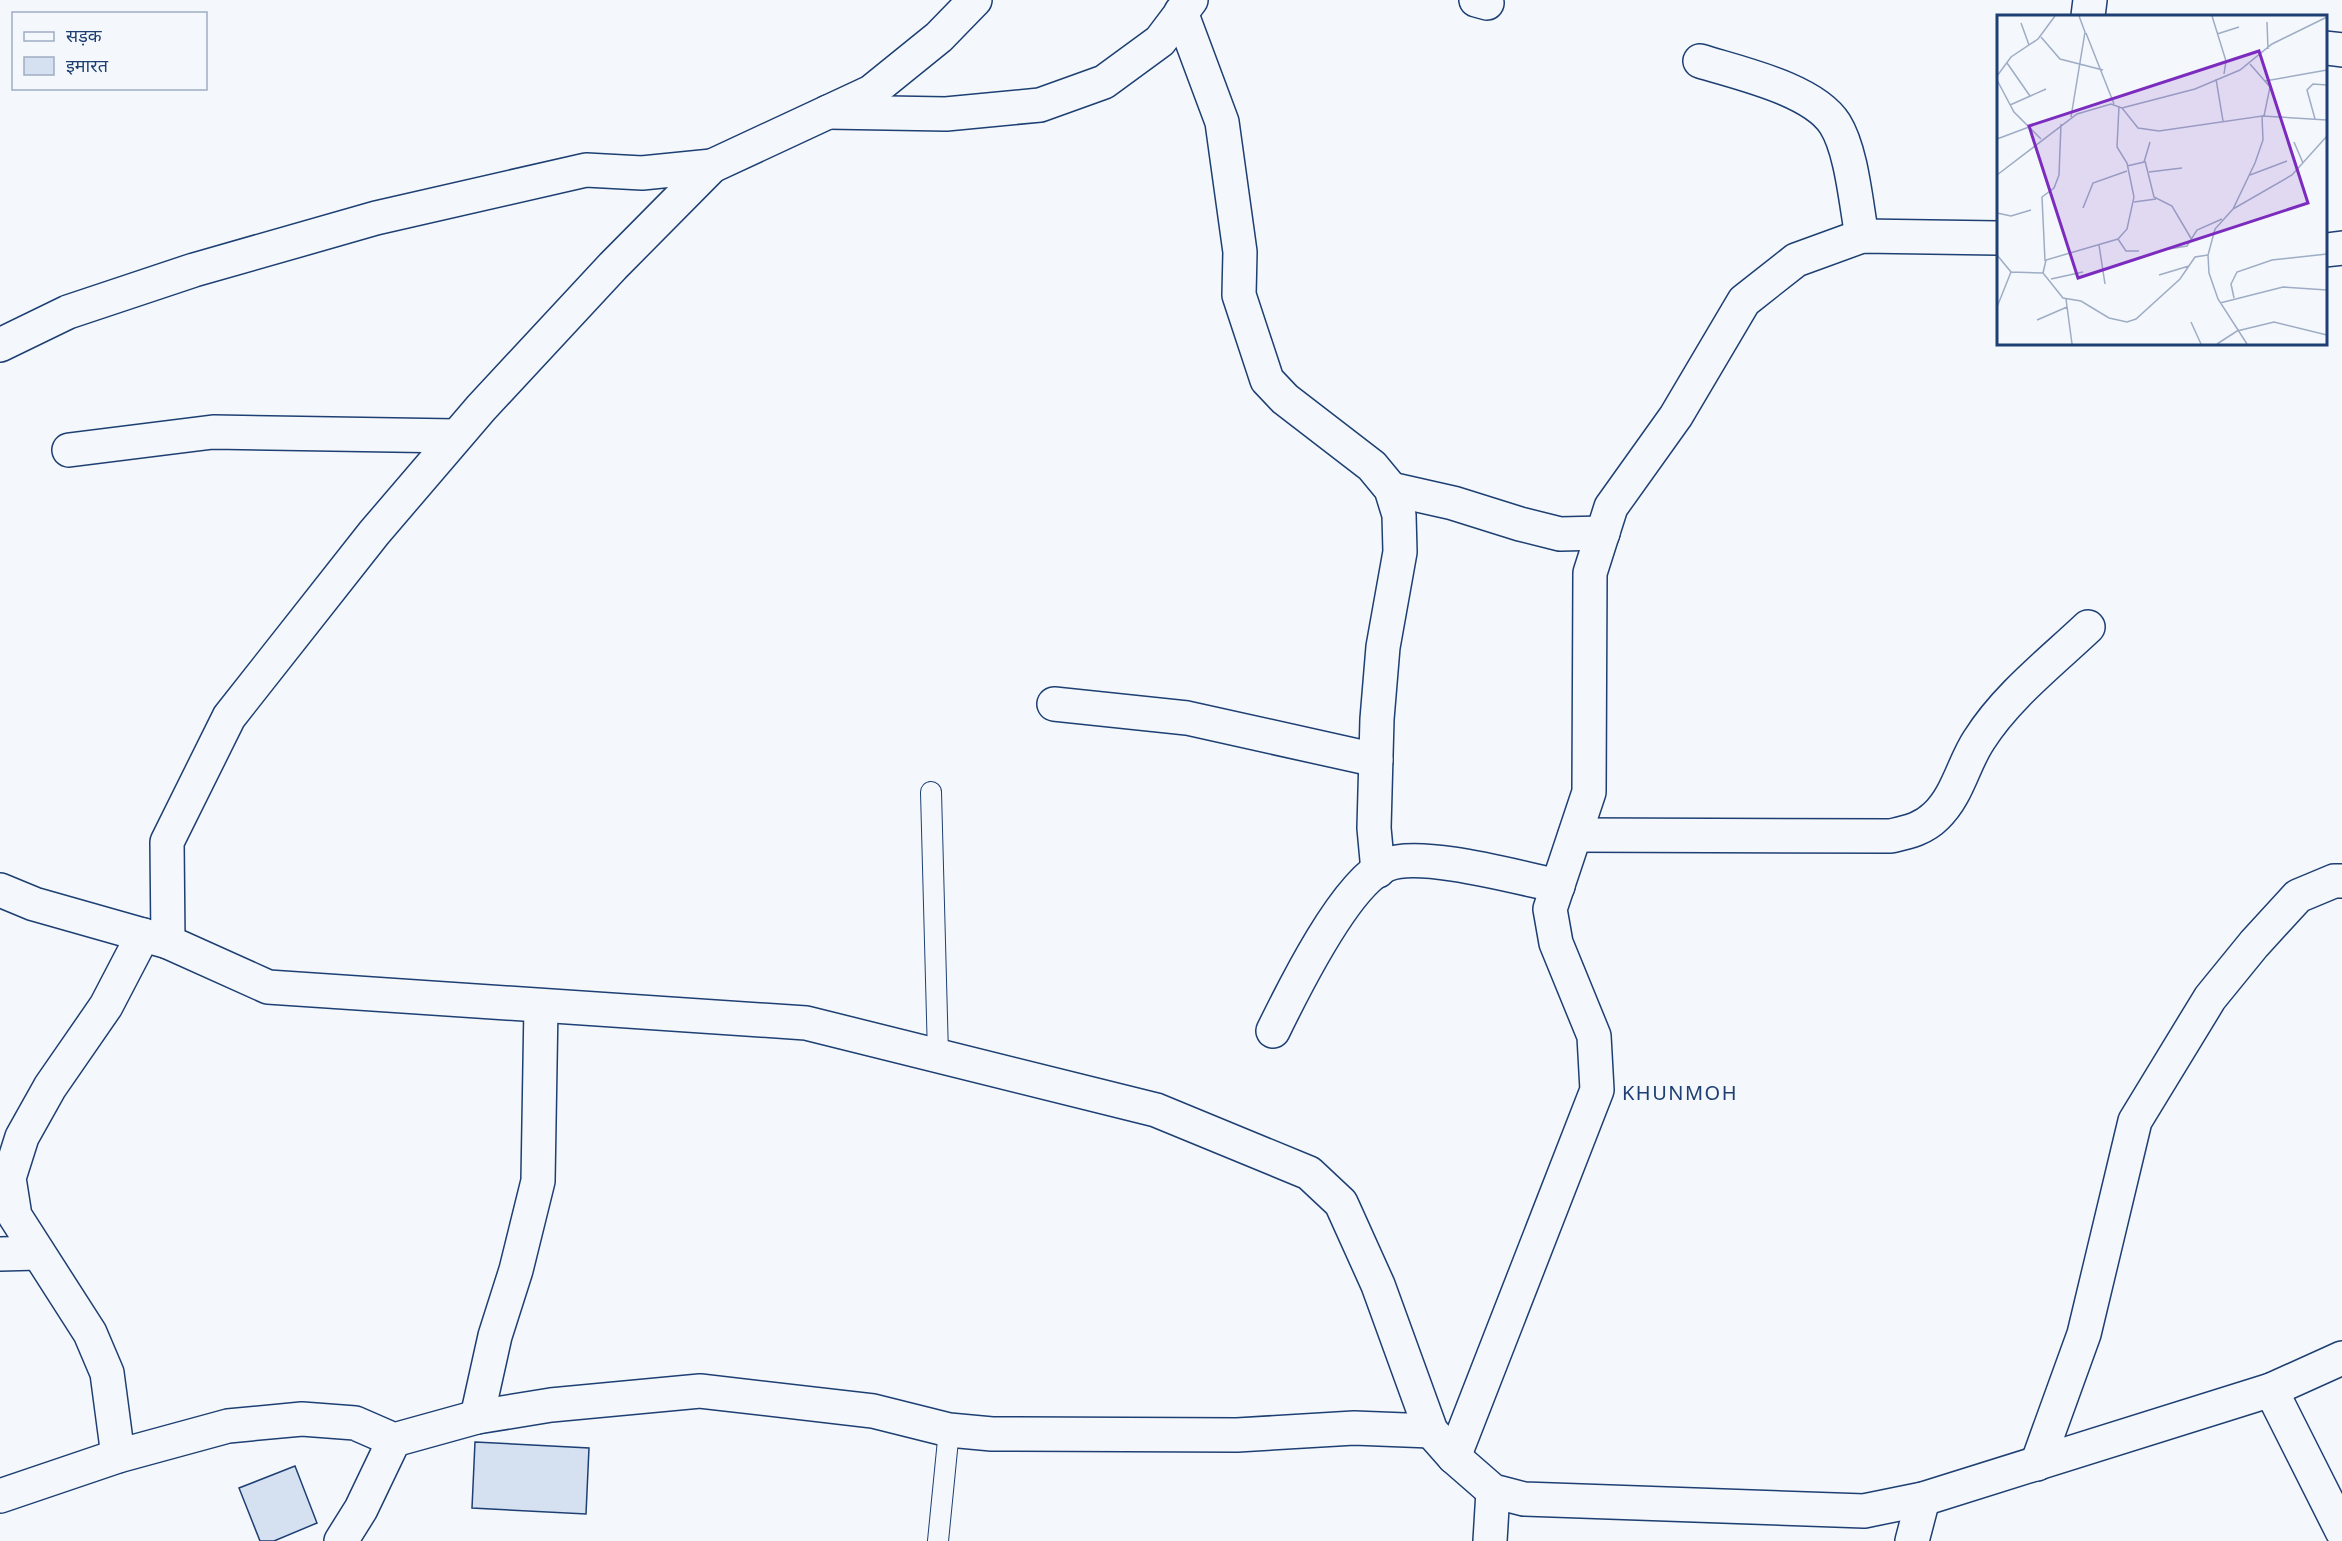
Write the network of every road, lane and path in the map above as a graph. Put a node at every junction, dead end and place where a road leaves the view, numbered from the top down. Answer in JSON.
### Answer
{"nodes":[{"id":1,"x":975,"y":0,"type":"edge"},
{"id":2,"x":2090,"y":0,"type":"edge"},
{"id":3,"x":1186,"y":6,"type":"edge"},
{"id":4,"x":2088,"y":15,"type":"edge"},
{"id":5,"x":2327,"y":48,"type":"edge"},
{"id":6,"x":2342,"y":50,"type":"edge"},
{"id":7,"x":1700,"y":61,"type":"dead end"},
{"id":8,"x":828,"y":112,"type":"junction"},
{"id":9,"x":712,"y":166,"type":"junction"},
{"id":10,"x":1862,"y":236,"type":"junction"},
{"id":11,"x":1997,"y":238,"type":"edge"},
{"id":12,"x":2342,"y":248,"type":"edge"},
{"id":13,"x":2327,"y":250,"type":"edge"},
{"id":14,"x":0,"y":345,"type":"edge"},
{"id":15,"x":456,"y":436,"type":"junction"},
{"id":16,"x":69,"y":450,"type":"dead end"},
{"id":17,"x":1391,"y":489,"type":"junction"},
{"id":18,"x":1603,"y":533,"type":"junction"},
{"id":19,"x":2088,"y":627,"type":"dead end"},
{"id":20,"x":1054,"y":704,"type":"dead end"},
{"id":21,"x":1376,"y":760,"type":"junction"},
{"id":22,"x":931,"y":792,"type":"dead end"},
{"id":23,"x":1575,"y":835,"type":"junction"},
{"id":24,"x":1378,"y":871,"type":"junction"},
{"id":25,"x":2342,"y":881,"type":"edge"},
{"id":26,"x":1558,"y":886,"type":"junction"},
{"id":27,"x":0,"y":890,"type":"edge"},
{"id":28,"x":155,"y":938,"type":"junction"},
{"id":29,"x":542,"y":1006,"type":"junction"},
{"id":30,"x":1273,"y":1031,"type":"dead end"},
{"id":31,"x":938,"y":1055,"type":"junction"},
{"id":32,"x":38,"y":1253,"type":"junction"},
{"id":33,"x":0,"y":1254,"type":"edge"},
{"id":34,"x":2342,"y":1358,"type":"edge"},
{"id":35,"x":2271,"y":1390,"type":"junction"},
{"id":36,"x":477,"y":1417,"type":"junction"},
{"id":37,"x":949,"y":1430,"type":"junction"},
{"id":38,"x":1431,"y":1431,"type":"junction"},
{"id":39,"x":394,"y":1440,"type":"junction"},
{"id":40,"x":118,"y":1456,"type":"junction"},
{"id":41,"x":1454,"y":1457,"type":"junction"},
{"id":42,"x":2037,"y":1464,"type":"junction"},
{"id":43,"x":1493,"y":1491,"type":"junction"},
{"id":44,"x":0,"y":1496,"type":"edge"},
{"id":45,"x":1923,"y":1499,"type":"junction"},
{"id":46,"x":2342,"y":1530,"type":"edge"},
{"id":47,"x":341,"y":1541,"type":"edge"},
{"id":48,"x":938,"y":1541,"type":"edge"},
{"id":49,"x":1490,"y":1541,"type":"edge"},
{"id":50,"x":1912,"y":1541,"type":"edge"}],
"edges":[{"from":1,"to":8,"type":"street"},
{"from":2,"to":4,"type":"street"},
{"from":3,"to":8,"type":"street"},
{"from":3,"to":17,"type":"street"},
{"from":5,"to":6,"type":"street"},
{"from":7,"to":10,"type":"street"},
{"from":8,"to":9,"type":"street"},
{"from":9,"to":14,"type":"street"},
{"from":9,"to":15,"type":"street"},
{"from":10,"to":11,"type":"street"},
{"from":10,"to":18,"type":"street"},
{"from":12,"to":13,"type":"street"},
{"from":15,"to":16,"type":"street"},
{"from":15,"to":28,"type":"street"},
{"from":17,"to":18,"type":"street"},
{"from":17,"to":21,"type":"street"},
{"from":18,"to":23,"type":"street"},
{"from":19,"to":23,"type":"street"},
{"from":20,"to":21,"type":"street"},
{"from":21,"to":24,"type":"street"},
{"from":22,"to":31,"type":"lane"},
{"from":23,"to":26,"type":"street"},
{"from":24,"to":26,"type":"street"},
{"from":24,"to":30,"type":"street"},
{"from":25,"to":42,"type":"street"},
{"from":26,"to":41,"type":"street"},
{"from":27,"to":28,"type":"street"},
{"from":28,"to":29,"type":"street"},
{"from":28,"to":32,"type":"street"},
{"from":29,"to":31,"type":"street"},
{"from":29,"to":36,"type":"street"},
{"from":31,"to":38,"type":"street"},
{"from":32,"to":33,"type":"street"},
{"from":32,"to":40,"type":"street"},
{"from":34,"to":35,"type":"street"},
{"from":35,"to":42,"type":"street"},
{"from":35,"to":46,"type":"street"},
{"from":36,"to":37,"type":"street"},
{"from":36,"to":39,"type":"street"},
{"from":37,"to":38,"type":"street"},
{"from":37,"to":48,"type":"lane"},
{"from":38,"to":41,"type":"street"},
{"from":39,"to":40,"type":"street"},
{"from":39,"to":47,"type":"street"},
{"from":40,"to":44,"type":"street"},
{"from":41,"to":43,"type":"street"},
{"from":42,"to":45,"type":"street"},
{"from":43,"to":45,"type":"street"},
{"from":43,"to":49,"type":"street"},
{"from":45,"to":50,"type":"street"}]}
